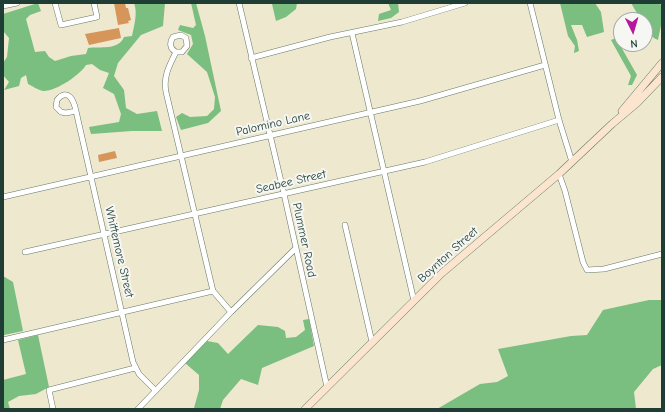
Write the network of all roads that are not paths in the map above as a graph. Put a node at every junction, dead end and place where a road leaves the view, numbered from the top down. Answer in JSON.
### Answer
{"nodes":[{"id":1,"x":17,"y":3,"type":"edge"},
{"id":2,"x":55,"y":3,"type":"edge"},
{"id":3,"x":94,"y":3,"type":"edge"},
{"id":4,"x":239,"y":3,"type":"edge"},
{"id":5,"x":465,"y":3,"type":"edge"},
{"id":6,"x":530,"y":3,"type":"edge"},
{"id":7,"x":3,"y":6,"type":"edge"},
{"id":8,"x":352,"y":33,"type":"junction"},
{"id":9,"x":176,"y":52,"type":"dead end"},
{"id":10,"x":251,"y":58,"type":"junction"},
{"id":11,"x":662,"y":63,"type":"edge"},
{"id":12,"x":545,"y":65,"type":"junction"},
{"id":13,"x":662,"y":77,"type":"edge"},
{"id":14,"x":76,"y":111,"type":"dead end"},
{"id":15,"x":370,"y":112,"type":"junction"},
{"id":16,"x":559,"y":120,"type":"junction"},
{"id":17,"x":612,"y":124,"type":"junction"},
{"id":18,"x":270,"y":135,"type":"junction"},
{"id":19,"x":181,"y":156,"type":"junction"},
{"id":20,"x":572,"y":162,"type":"junction"},
{"id":21,"x":384,"y":171,"type":"junction"},
{"id":22,"x":559,"y":174,"type":"junction"},
{"id":23,"x":92,"y":177,"type":"junction"},
{"id":24,"x":284,"y":194,"type":"junction"},
{"id":25,"x":3,"y":197,"type":"edge"},
{"id":26,"x":194,"y":214,"type":"junction"},
{"id":27,"x":344,"y":224,"type":"dead end"},
{"id":28,"x":105,"y":234,"type":"junction"},
{"id":29,"x":296,"y":248,"type":"junction"},
{"id":30,"x":25,"y":252,"type":"dead end"},
{"id":31,"x":662,"y":254,"type":"edge"},
{"id":32,"x":213,"y":291,"type":"junction"},
{"id":33,"x":414,"y":301,"type":"junction"},
{"id":34,"x":122,"y":312,"type":"junction"},
{"id":35,"x":231,"y":312,"type":"junction"},
{"id":36,"x":3,"y":340,"type":"edge"},
{"id":37,"x":372,"y":342,"type":"junction"},
{"id":38,"x":135,"y":368,"type":"junction"},
{"id":39,"x":327,"y":387,"type":"junction"},
{"id":40,"x":156,"y":390,"type":"junction"},
{"id":41,"x":53,"y":409,"type":"edge"},
{"id":42,"x":138,"y":409,"type":"edge"},
{"id":43,"x":305,"y":409,"type":"edge"}],
"edges":[{"from":1,"to":7,"type":"street"},
{"from":2,"to":3,"type":"street"},
{"from":4,"to":10,"type":"street","name":"Plummer Road"},
{"from":5,"to":8,"type":"street"},
{"from":6,"to":12,"type":"street"},
{"from":8,"to":10,"type":"street"},
{"from":8,"to":15,"type":"street"},
{"from":9,"to":19,"type":"street"},
{"from":10,"to":18,"type":"street","name":"Plummer Road"},
{"from":11,"to":17,"type":"street","name":"Boynton Street"},
{"from":12,"to":15,"type":"street","name":"Palomino Lane"},
{"from":12,"to":16,"type":"street"},
{"from":13,"to":17,"type":"street","name":"Boynton Street"},
{"from":14,"to":23,"type":"street","name":"Whittemore Street"},
{"from":15,"to":18,"type":"street","name":"Palomino Lane"},
{"from":15,"to":21,"type":"street"},
{"from":16,"to":20,"type":"street"},
{"from":16,"to":21,"type":"street","name":"Seabee Street"},
{"from":17,"to":20,"type":"street","name":"Boynton Street"},
{"from":18,"to":19,"type":"street","name":"Palomino Lane"},
{"from":18,"to":24,"type":"street","name":"Plummer Road"},
{"from":19,"to":23,"type":"street","name":"Palomino Lane"},
{"from":19,"to":26,"type":"street"},
{"from":20,"to":22,"type":"street","name":"Boynton Street"},
{"from":21,"to":24,"type":"street","name":"Seabee Street"},
{"from":21,"to":33,"type":"street"},
{"from":22,"to":31,"type":"street"},
{"from":22,"to":33,"type":"street","name":"Boynton Street"},
{"from":23,"to":25,"type":"street","name":"Palomino Lane"},
{"from":23,"to":28,"type":"street","name":"Whittemore Street"},
{"from":24,"to":26,"type":"street","name":"Seabee Street"},
{"from":24,"to":29,"type":"street","name":"Plummer Road"},
{"from":26,"to":28,"type":"street","name":"Seabee Street"},
{"from":26,"to":32,"type":"street"},
{"from":27,"to":37,"type":"street"},
{"from":28,"to":30,"type":"street","name":"Seabee Street"},
{"from":28,"to":34,"type":"street","name":"Whittemore Street"},
{"from":29,"to":35,"type":"street"},
{"from":29,"to":39,"type":"street","name":"Plummer Road"},
{"from":32,"to":34,"type":"street"},
{"from":32,"to":35,"type":"street"},
{"from":33,"to":37,"type":"street","name":"Boynton Street"},
{"from":34,"to":36,"type":"street"},
{"from":34,"to":38,"type":"street","name":"Whittemore Street"},
{"from":35,"to":40,"type":"street"},
{"from":37,"to":39,"type":"street","name":"Boynton Street"},
{"from":38,"to":40,"type":"street","name":"Whittemore Street"},
{"from":38,"to":41,"type":"street"},
{"from":39,"to":43,"type":"street","name":"Boynton Street"},
{"from":40,"to":42,"type":"street"}]}
